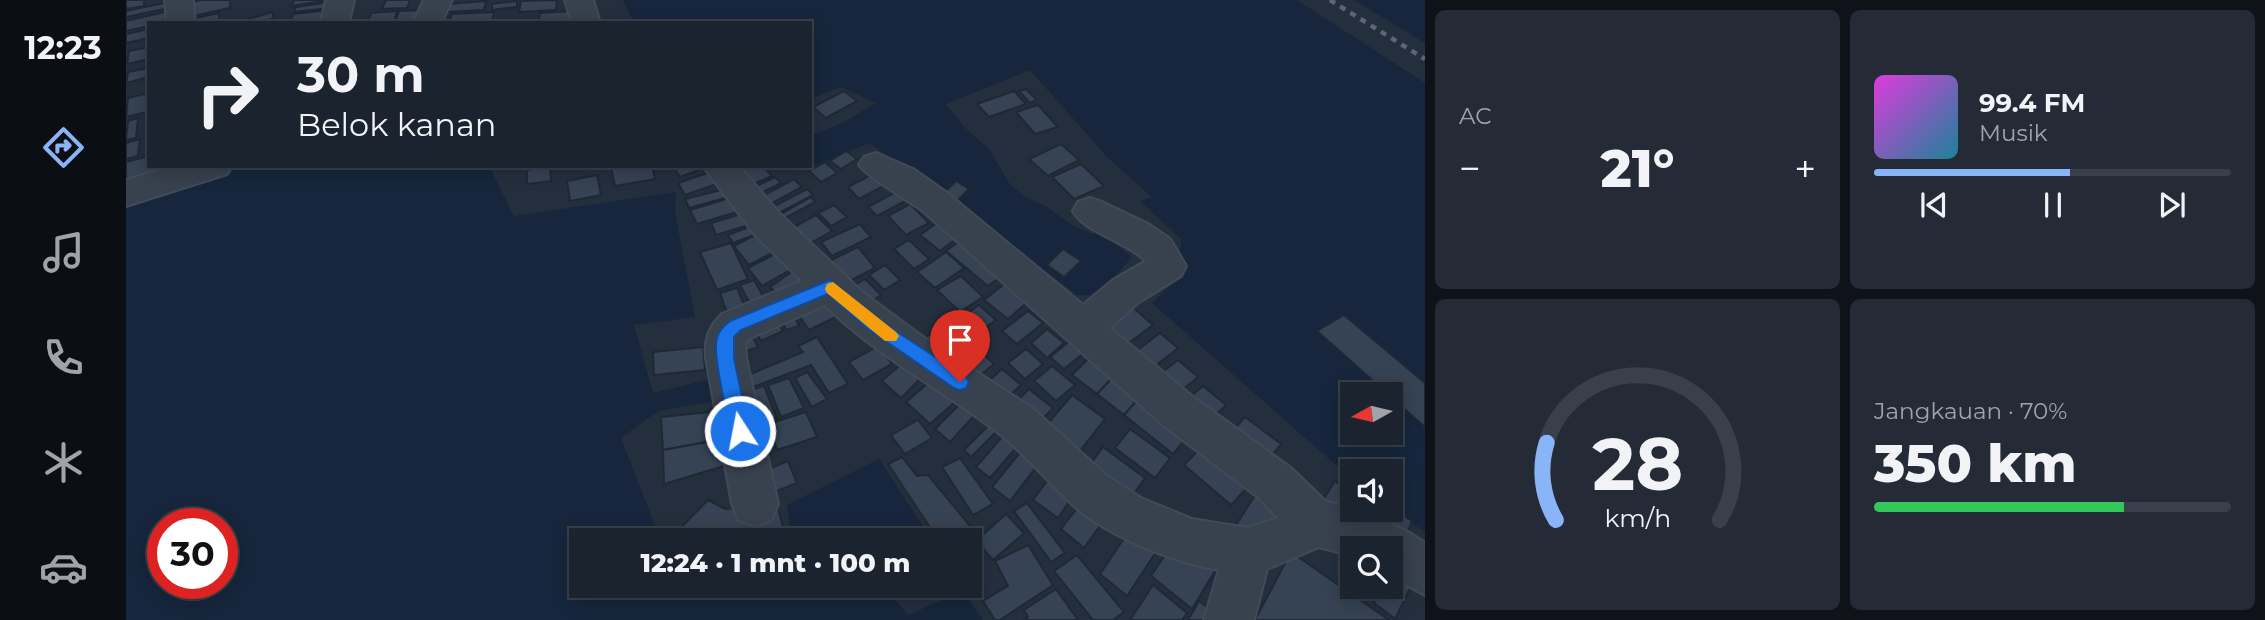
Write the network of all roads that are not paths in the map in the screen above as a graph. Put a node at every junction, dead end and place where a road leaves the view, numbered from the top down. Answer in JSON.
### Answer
{"nodes":[{"id":1,"x":179,"y":0,"type":"edge"},
{"id":2,"x":340,"y":0,"type":"edge"},
{"id":3,"x":438,"y":0,"type":"edge"},
{"id":4,"x":579,"y":0,"type":"edge"},
{"id":5,"x":181,"y":21,"type":"edge"},
{"id":6,"x":335,"y":21,"type":"edge"},
{"id":7,"x":428,"y":21,"type":"edge"},
{"id":8,"x":585,"y":21,"type":"edge"},
{"id":9,"x":876,"y":165,"type":"dead end"},
{"id":10,"x":722,"y":168,"type":"edge"},
{"id":11,"x":198,"y":169,"type":"edge"},
{"id":12,"x":126,"y":193,"type":"edge"},
{"id":13,"x":1090,"y":211,"type":"dead end"},
{"id":14,"x":830,"y":286,"type":"junction"},
{"id":15,"x":1083,"y":328,"type":"junction"},
{"id":16,"x":755,"y":504,"type":"dead end"},
{"id":17,"x":1314,"y":523,"type":"junction"},
{"id":18,"x":1363,"y":536,"type":"edge"},
{"id":19,"x":1248,"y":552,"type":"junction"},
{"id":20,"x":1403,"y":557,"type":"edge"},
{"id":21,"x":1425,"y":571,"type":"edge"},
{"id":22,"x":1228,"y":620,"type":"edge"}],
"edges":[{"from":1,"to":5,"type":"street"},
{"from":2,"to":6,"type":"street"},
{"from":3,"to":7,"type":"street"},
{"from":4,"to":8,"type":"street"},
{"from":9,"to":15,"type":"street"},
{"from":10,"to":14,"type":"street"},
{"from":11,"to":12,"type":"street"},
{"from":13,"to":15,"type":"street"},
{"from":14,"to":16,"type":"street"},
{"from":14,"to":19,"type":"street"},
{"from":15,"to":17,"type":"street"},
{"from":17,"to":18,"type":"street"},
{"from":17,"to":19,"type":"street"},
{"from":19,"to":22,"type":"street"},
{"from":20,"to":21,"type":"street"}]}
